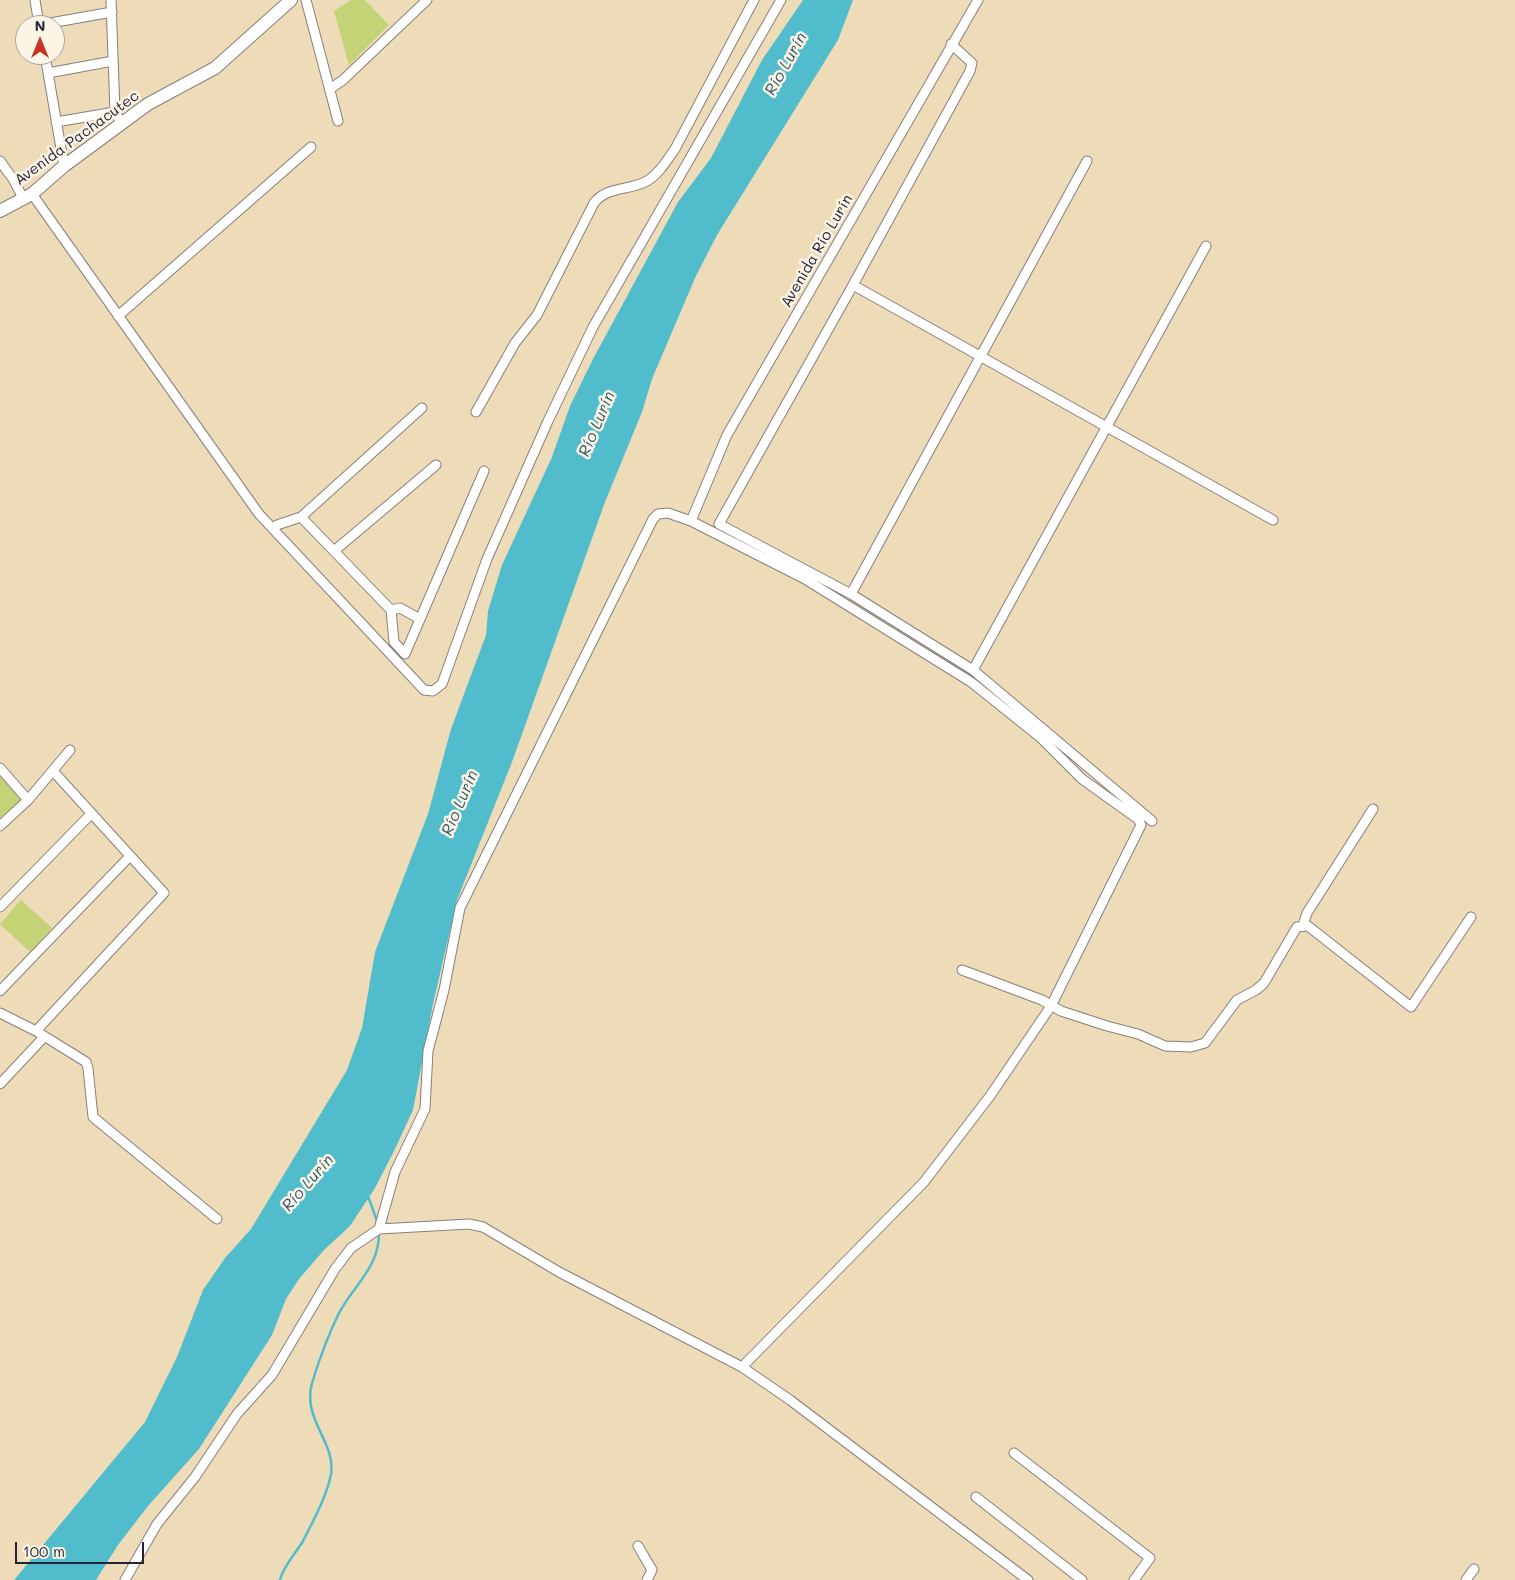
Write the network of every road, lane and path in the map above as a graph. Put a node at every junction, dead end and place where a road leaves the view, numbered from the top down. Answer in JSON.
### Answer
{"nodes":[{"id":1,"x":35,"y":0,"type":"edge"},
{"id":2,"x":111,"y":0,"type":"edge"},
{"id":3,"x":291,"y":0,"type":"edge"},
{"id":4,"x":306,"y":0,"type":"edge"},
{"id":5,"x":427,"y":0,"type":"edge"},
{"id":6,"x":754,"y":0,"type":"edge"},
{"id":7,"x":780,"y":0,"type":"edge"},
{"id":8,"x":978,"y":0,"type":"edge"},
{"id":9,"x":112,"y":12,"type":"junction"},
{"id":10,"x":37,"y":15,"type":"edge"},
{"id":11,"x":65,"y":20,"type":"edge"},
{"id":12,"x":952,"y":44,"type":"junction"},
{"id":13,"x":113,"y":61,"type":"junction"},
{"id":14,"x":47,"y":65,"type":"edge"},
{"id":15,"x":48,"y":73,"type":"junction"},
{"id":16,"x":330,"y":89,"type":"junction"},
{"id":17,"x":115,"y":112,"type":"junction"},
{"id":18,"x":338,"y":121,"type":"dead end"},
{"id":19,"x":56,"y":122,"type":"junction"},
{"id":20,"x":122,"y":124,"type":"junction"},
{"id":21,"x":311,"y":147,"type":"dead end"},
{"id":22,"x":0,"y":161,"type":"edge"},
{"id":23,"x":1087,"y":161,"type":"dead end"},
{"id":24,"x":64,"y":166,"type":"junction"},
{"id":25,"x":28,"y":196,"type":"junction"},
{"id":26,"x":0,"y":211,"type":"edge"},
{"id":27,"x":1206,"y":246,"type":"dead end"},
{"id":28,"x":853,"y":285,"type":"junction"},
{"id":29,"x":118,"y":316,"type":"junction"},
{"id":30,"x":980,"y":356,"type":"junction"},
{"id":31,"x":422,"y":408,"type":"dead end"},
{"id":32,"x":476,"y":412,"type":"dead end"},
{"id":33,"x":1106,"y":426,"type":"junction"},
{"id":34,"x":436,"y":465,"type":"dead end"},
{"id":35,"x":484,"y":471,"type":"dead end"},
{"id":36,"x":301,"y":517,"type":"junction"},
{"id":37,"x":1274,"y":520,"type":"dead end"},
{"id":38,"x":691,"y":521,"type":"junction"},
{"id":39,"x":273,"y":529,"type":"junction"},
{"id":40,"x":334,"y":551,"type":"junction"},
{"id":41,"x":851,"y":594,"type":"junction"},
{"id":42,"x":391,"y":610,"type":"junction"},
{"id":43,"x":420,"y":619,"type":"junction"},
{"id":44,"x":973,"y":670,"type":"junction"},
{"id":45,"x":70,"y":750,"type":"dead end"},
{"id":46,"x":0,"y":768,"type":"edge"},
{"id":47,"x":53,"y":771,"type":"junction"},
{"id":48,"x":28,"y":800,"type":"junction"},
{"id":49,"x":1373,"y":809,"type":"dead end"},
{"id":50,"x":91,"y":814,"type":"junction"},
{"id":51,"x":1152,"y":821,"type":"dead end"},
{"id":52,"x":0,"y":826,"type":"edge"},
{"id":53,"x":130,"y":856,"type":"junction"},
{"id":54,"x":0,"y":907,"type":"edge"},
{"id":55,"x":1471,"y":917,"type":"dead end"},
{"id":56,"x":1303,"y":925,"type":"junction"},
{"id":57,"x":962,"y":970,"type":"dead end"},
{"id":58,"x":0,"y":991,"type":"edge"},
{"id":59,"x":1051,"y":1006,"type":"junction"},
{"id":60,"x":0,"y":1013,"type":"edge"},
{"id":61,"x":36,"y":1031,"type":"junction"},
{"id":62,"x":44,"y":1037,"type":"junction"},
{"id":63,"x":0,"y":1084,"type":"edge"},
{"id":64,"x":217,"y":1219,"type":"dead end"},
{"id":65,"x":379,"y":1229,"type":"junction"},
{"id":66,"x":742,"y":1367,"type":"junction"},
{"id":67,"x":1014,"y":1453,"type":"dead end"},
{"id":68,"x":976,"y":1497,"type":"dead end"},
{"id":69,"x":638,"y":1546,"type":"dead end"},
{"id":70,"x":1474,"y":1569,"type":"dead end"},
{"id":71,"x":125,"y":1580,"type":"edge"},
{"id":72,"x":647,"y":1580,"type":"edge"},
{"id":73,"x":1028,"y":1580,"type":"edge"},
{"id":74,"x":1082,"y":1580,"type":"edge"},
{"id":75,"x":1134,"y":1580,"type":"edge"},
{"id":76,"x":1466,"y":1580,"type":"edge"}],
"edges":[{"from":1,"to":10,"type":"street"},
{"from":2,"to":9,"type":"street"},
{"from":3,"to":20,"type":"main road","name":"Avenida Pachacutec"},
{"from":4,"to":16,"type":"street"},
{"from":5,"to":16,"type":"street"},
{"from":6,"to":32,"type":"street"},
{"from":7,"to":39,"type":"street"},
{"from":8,"to":12,"type":"street","name":"Avenida Río Lurín"},
{"from":9,"to":11,"type":"street"},
{"from":9,"to":13,"type":"street"},
{"from":12,"to":28,"type":"street"},
{"from":12,"to":38,"type":"street","name":"Avenida Río Lurín"},
{"from":13,"to":15,"type":"street"},
{"from":13,"to":17,"type":"street"},
{"from":14,"to":15,"type":"street"},
{"from":15,"to":19,"type":"street"},
{"from":16,"to":18,"type":"street"},
{"from":17,"to":19,"type":"street"},
{"from":17,"to":20,"type":"street"},
{"from":19,"to":24,"type":"street"},
{"from":20,"to":24,"type":"main road","name":"Avenida Pachacutec"},
{"from":21,"to":29,"type":"street"},
{"from":22,"to":25,"type":"street"},
{"from":23,"to":30,"type":"street"},
{"from":24,"to":25,"type":"main road","name":"Avenida Pachacutec"},
{"from":25,"to":26,"type":"main road","name":"Avenida Pachacutec"},
{"from":25,"to":29,"type":"street"},
{"from":27,"to":33,"type":"street"},
{"from":28,"to":30,"type":"street"},
{"from":28,"to":41,"type":"street"},
{"from":29,"to":39,"type":"street"},
{"from":30,"to":33,"type":"street"},
{"from":30,"to":41,"type":"street"},
{"from":31,"to":36,"type":"street"},
{"from":33,"to":37,"type":"street"},
{"from":33,"to":44,"type":"street"},
{"from":34,"to":40,"type":"street"},
{"from":35,"to":43,"type":"street"},
{"from":36,"to":39,"type":"street"},
{"from":36,"to":40,"type":"street"},
{"from":38,"to":59,"type":"street"},
{"from":38,"to":65,"type":"street"},
{"from":40,"to":42,"type":"street"},
{"from":41,"to":44,"type":"street"},
{"from":42,"to":43,"type":"street"},
{"from":42,"to":43,"type":"street"},
{"from":44,"to":51,"type":"street"},
{"from":45,"to":47,"type":"street"},
{"from":46,"to":48,"type":"street"},
{"from":47,"to":48,"type":"street"},
{"from":47,"to":50,"type":"street"},
{"from":48,"to":52,"type":"street"},
{"from":49,"to":56,"type":"street"},
{"from":50,"to":53,"type":"street"},
{"from":50,"to":54,"type":"street"},
{"from":53,"to":58,"type":"street"},
{"from":53,"to":61,"type":"street"},
{"from":55,"to":56,"type":"street"},
{"from":56,"to":59,"type":"street"},
{"from":57,"to":59,"type":"street"},
{"from":59,"to":66,"type":"street"},
{"from":60,"to":61,"type":"street"},
{"from":61,"to":62,"type":"street"},
{"from":62,"to":63,"type":"street"},
{"from":62,"to":64,"type":"street"},
{"from":65,"to":66,"type":"street"},
{"from":65,"to":71,"type":"street"},
{"from":66,"to":73,"type":"street"},
{"from":67,"to":75,"type":"street"},
{"from":68,"to":74,"type":"street"},
{"from":69,"to":72,"type":"street"},
{"from":70,"to":76,"type":"street"}]}
